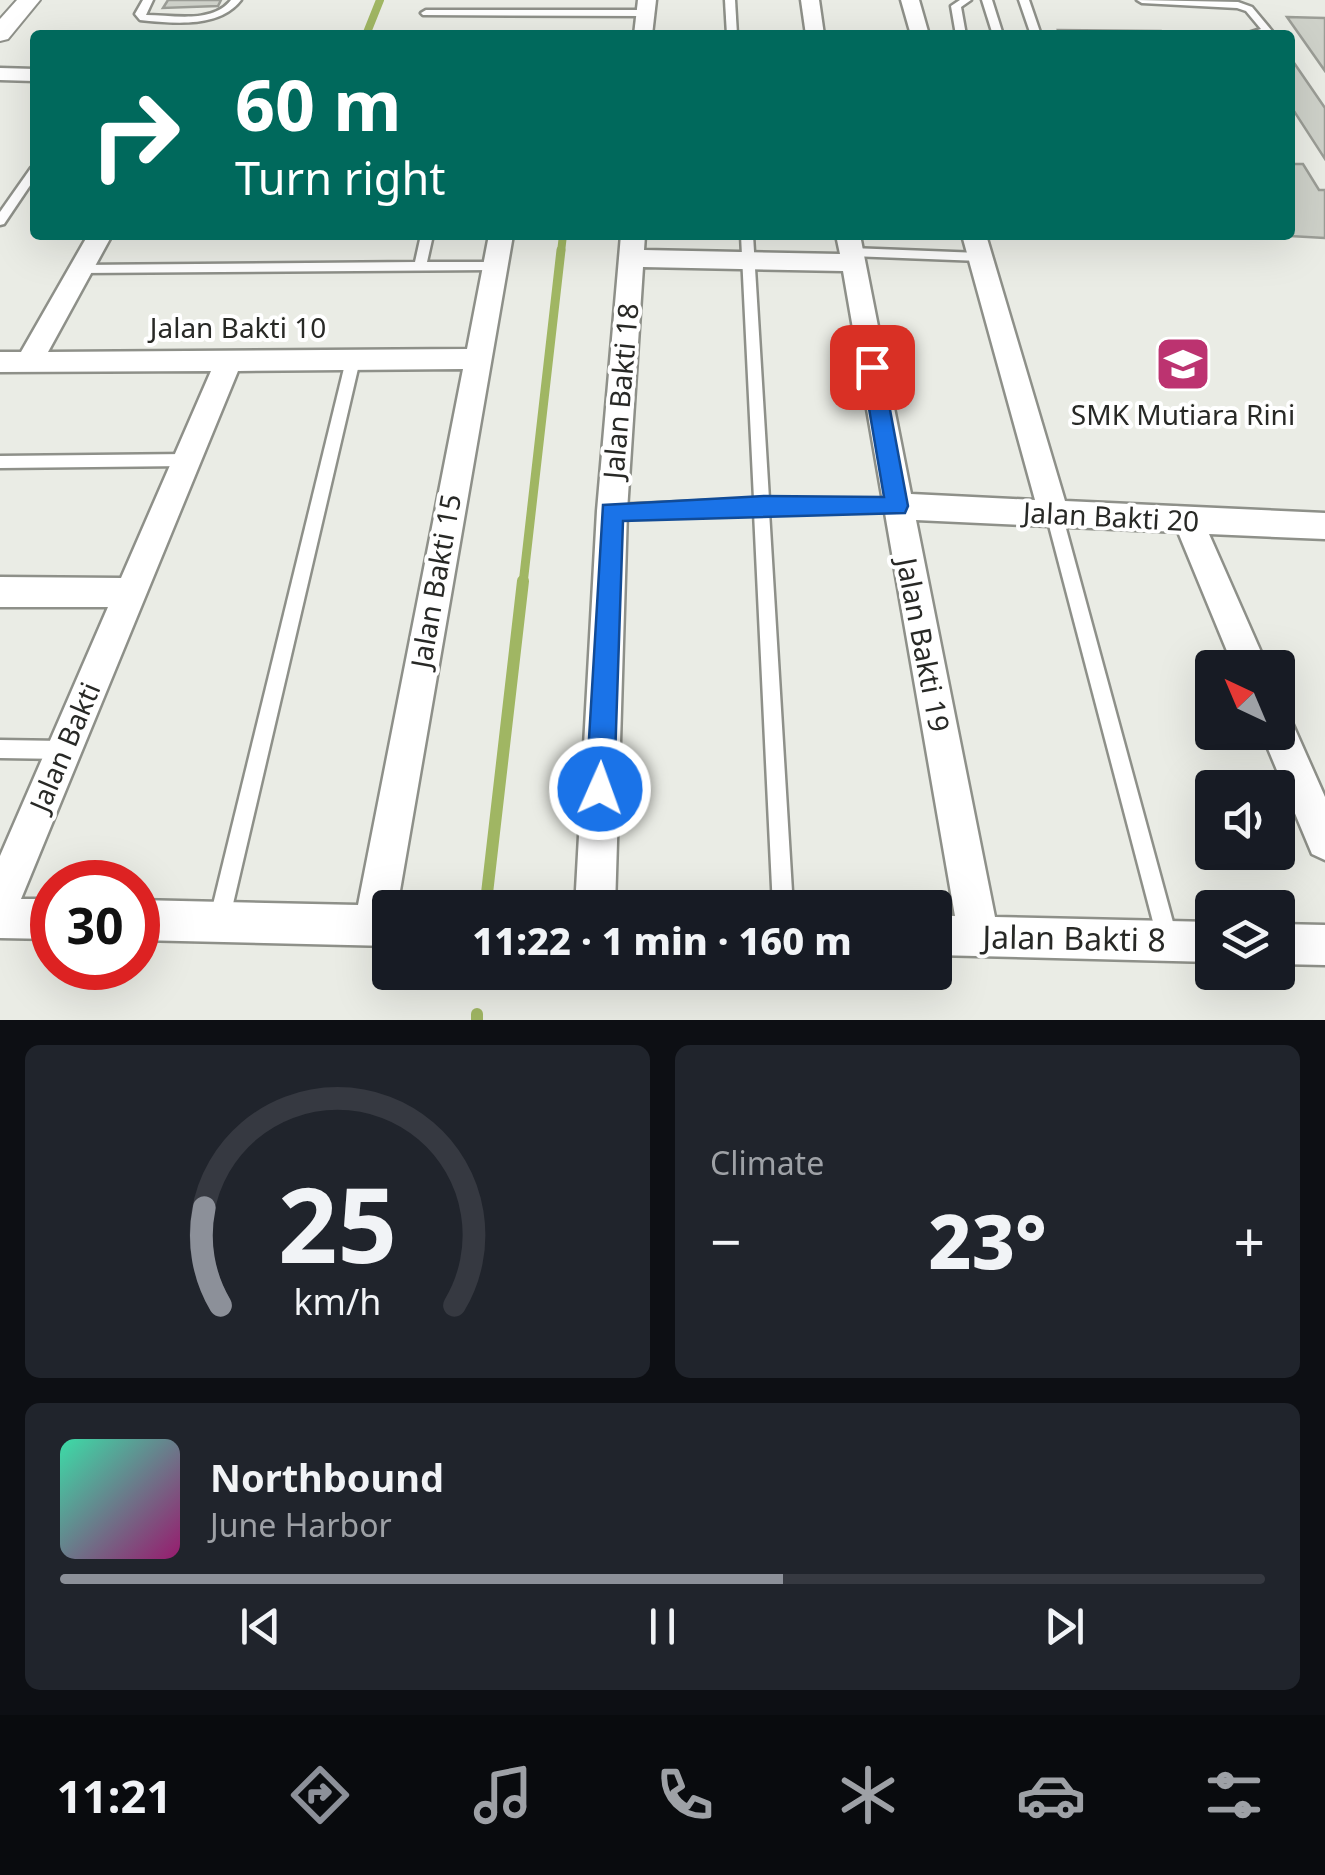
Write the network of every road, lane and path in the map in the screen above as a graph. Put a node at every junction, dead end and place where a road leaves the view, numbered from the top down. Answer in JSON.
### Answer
{"nodes":[{"id":1,"x":29,"y":0,"type":"edge"},
{"id":2,"x":148,"y":0,"type":"edge"},
{"id":3,"x":236,"y":0,"type":"edge"},
{"id":4,"x":730,"y":0,"type":"edge"},
{"id":5,"x":810,"y":0,"type":"edge"},
{"id":6,"x":910,"y":0,"type":"edge"},
{"id":7,"x":966,"y":0,"type":"edge"},
{"id":8,"x":987,"y":0,"type":"edge"},
{"id":9,"x":1024,"y":0,"type":"edge"},
{"id":10,"x":1142,"y":0,"type":"edge"},
{"id":11,"x":646,"y":7,"type":"edge"},
{"id":12,"x":426,"y":13,"type":"dead end"},
{"id":13,"x":732,"y":30,"type":"edge"},
{"id":14,"x":815,"y":30,"type":"edge"},
{"id":15,"x":919,"y":30,"type":"edge"},
{"id":16,"x":961,"y":30,"type":"edge"},
{"id":17,"x":996,"y":30,"type":"edge"},
{"id":18,"x":1034,"y":30,"type":"edge"},
{"id":19,"x":1266,"y":30,"type":"edge"},
{"id":20,"x":0,"y":34,"type":"edge"},
{"id":21,"x":30,"y":74,"type":"edge"},
{"id":22,"x":1,"y":75,"type":"edge"},
{"id":23,"x":30,"y":177,"type":"edge"},
{"id":24,"x":0,"y":222,"type":"edge"},
{"id":25,"x":97,"y":240,"type":"edge"},
{"id":26,"x":425,"y":240,"type":"edge"},
{"id":27,"x":747,"y":240,"type":"edge"},
{"id":28,"x":977,"y":246,"type":"edge"},
{"id":29,"x":632,"y":247,"type":"edge"},
{"id":30,"x":497,"y":250,"type":"edge"},
{"id":31,"x":851,"y":250,"type":"edge"},
{"id":32,"x":749,"y":260,"type":"junction"},
{"id":33,"x":420,"y":266,"type":"junction"},
{"id":34,"x":80,"y":270,"type":"junction"},
{"id":35,"x":476,"y":359,"type":"junction"},
{"id":36,"x":353,"y":360,"type":"junction"},
{"id":37,"x":229,"y":361,"type":"junction"},
{"id":38,"x":0,"y":362,"type":"edge"},
{"id":39,"x":28,"y":362,"type":"junction"},
{"id":40,"x":187,"y":460,"type":"junction"},
{"id":41,"x":0,"y":462,"type":"edge"},
{"id":42,"x":764,"y":505,"type":"junction"},
{"id":43,"x":897,"y":506,"type":"junction"},
{"id":44,"x":612,"y":512,"type":"junction"},
{"id":45,"x":1054,"y":514,"type":"junction"},
{"id":46,"x":1188,"y":520,"type":"junction"},
{"id":47,"x":1325,"y":526,"type":"edge"},
{"id":48,"x":0,"y":592,"type":"edge"},
{"id":49,"x":130,"y":593,"type":"junction"},
{"id":50,"x":1243,"y":650,"type":"edge"},
{"id":51,"x":0,"y":749,"type":"edge"},
{"id":52,"x":64,"y":750,"type":"junction"},
{"id":53,"x":1286,"y":750,"type":"edge"},
{"id":54,"x":1325,"y":841,"type":"edge"},
{"id":55,"x":388,"y":890,"type":"edge"},
{"id":56,"x":596,"y":890,"type":"edge"},
{"id":57,"x":782,"y":890,"type":"edge"},
{"id":58,"x":0,"y":900,"type":"edge"},
{"id":59,"x":0,"y":918,"type":"edge"},
{"id":60,"x":30,"y":919,"type":"edge"},
{"id":61,"x":160,"y":920,"type":"edge"},
{"id":62,"x":219,"y":921,"type":"junction"},
{"id":63,"x":372,"y":926,"type":"edge"},
{"id":64,"x":952,"y":935,"type":"edge"},
{"id":65,"x":979,"y":936,"type":"junction"},
{"id":66,"x":1168,"y":941,"type":"junction"},
{"id":67,"x":1195,"y":942,"type":"edge"},
{"id":68,"x":1295,"y":944,"type":"edge"},
{"id":69,"x":1325,"y":945,"type":"edge"}],
"edges":[{"from":1,"to":20,"type":"street"},
{"from":2,"to":3,"type":"lane"},
{"from":4,"to":13,"type":"lane"},
{"from":5,"to":14,"type":"street"},
{"from":6,"to":15,"type":"street"},
{"from":7,"to":16,"type":"lane"},
{"from":8,"to":17,"type":"lane"},
{"from":9,"to":18,"type":"lane"},
{"from":10,"to":19,"type":"lane"},
{"from":11,"to":12,"type":"lane"},
{"from":21,"to":22,"type":"street"},
{"from":23,"to":24,"type":"lane"},
{"from":25,"to":34,"type":"street"},
{"from":26,"to":33,"type":"lane"},
{"from":27,"to":32,"type":"lane"},
{"from":28,"to":31,"type":"lane"},
{"from":28,"to":45,"type":"street"},
{"from":29,"to":32,"type":"street"},
{"from":29,"to":44,"type":"street","name":"Jalan Bakti 18"},
{"from":30,"to":33,"type":"lane"},
{"from":30,"to":35,"type":"street","name":"Jalan Bakti 15"},
{"from":31,"to":32,"type":"street"},
{"from":31,"to":43,"type":"street","name":"Jalan Bakti 19"},
{"from":32,"to":42,"type":"lane"},
{"from":33,"to":34,"type":"lane"},
{"from":34,"to":39,"type":"street"},
{"from":35,"to":36,"type":"street","name":"Jalan Bakti 10"},
{"from":35,"to":55,"type":"street","name":"Jalan Bakti 15"},
{"from":36,"to":37,"type":"street","name":"Jalan Bakti 10"},
{"from":36,"to":62,"type":"lane"},
{"from":37,"to":39,"type":"street","name":"Jalan Bakti 10"},
{"from":37,"to":40,"type":"street","name":"Jalan Bakti"},
{"from":38,"to":39,"type":"street","name":"Jalan Bakti 10"},
{"from":40,"to":41,"type":"lane"},
{"from":40,"to":49,"type":"street","name":"Jalan Bakti"},
{"from":42,"to":43,"type":"lane"},
{"from":42,"to":44,"type":"lane"},
{"from":42,"to":57,"type":"lane"},
{"from":43,"to":45,"type":"street","name":"Jalan Bakti 20"},
{"from":43,"to":65,"type":"street","name":"Jalan Bakti 19"},
{"from":44,"to":56,"type":"street","name":"Jalan Bakti 18"},
{"from":45,"to":46,"type":"street","name":"Jalan Bakti 20"},
{"from":45,"to":66,"type":"lane"},
{"from":46,"to":47,"type":"street","name":"Jalan Bakti 20"},
{"from":46,"to":50,"type":"street"},
{"from":48,"to":49,"type":"street"},
{"from":49,"to":52,"type":"street","name":"Jalan Bakti"},
{"from":51,"to":52,"type":"lane"},
{"from":52,"to":58,"type":"street","name":"Jalan Bakti"},
{"from":53,"to":54,"type":"street"},
{"from":59,"to":60,"type":"street"},
{"from":61,"to":62,"type":"street"},
{"from":62,"to":63,"type":"street"},
{"from":64,"to":65,"type":"street","name":"Jalan Bakti 8"},
{"from":65,"to":66,"type":"street","name":"Jalan Bakti 8"},
{"from":66,"to":67,"type":"street","name":"Jalan Bakti 8"},
{"from":68,"to":69,"type":"street"}]}
